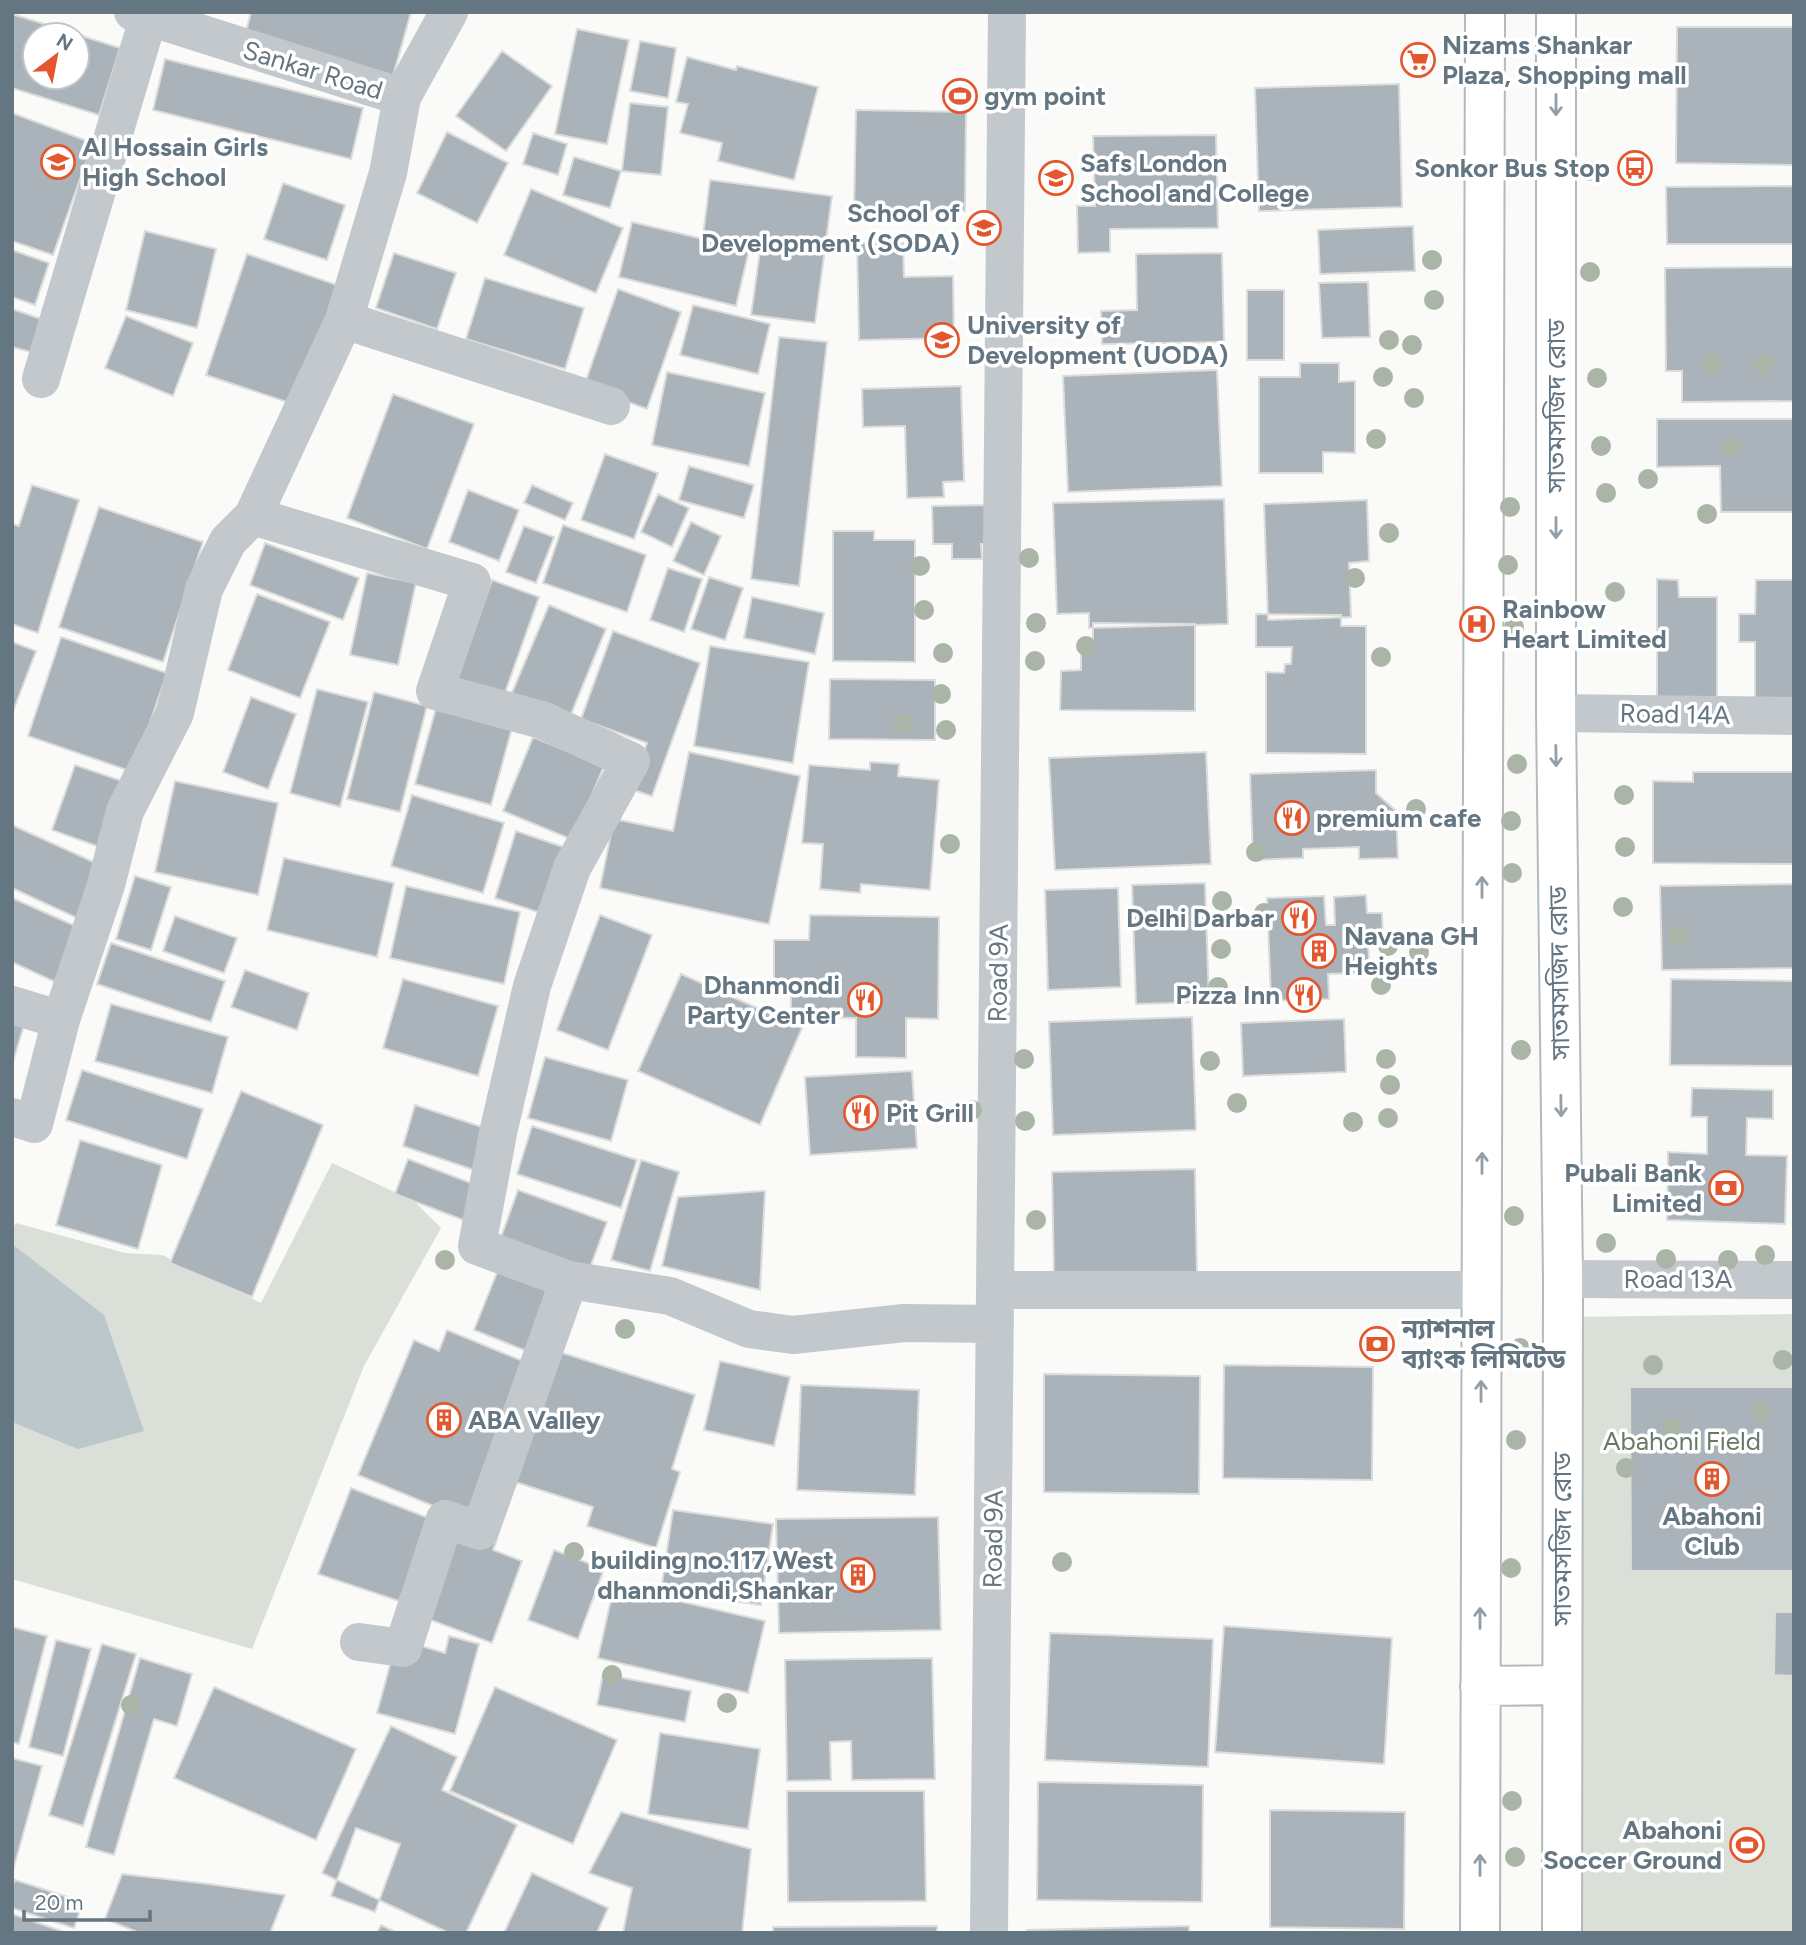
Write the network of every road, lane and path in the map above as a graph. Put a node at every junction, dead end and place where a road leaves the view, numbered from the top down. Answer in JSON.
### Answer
{"nodes":[{"id":1,"x":449,"y":12,"type":"edge"},
{"id":2,"x":1007,"y":12,"type":"edge"},
{"id":3,"x":1485,"y":12,"type":"edge"},
{"id":4,"x":1556,"y":12,"type":"edge"},
{"id":5,"x":144,"y":14,"type":"edge"},
{"id":6,"x":402,"y":97,"type":"junction"},
{"id":7,"x":344,"y":320,"type":"junction"},
{"id":8,"x":41,"y":379,"type":"dead end"},
{"id":9,"x":611,"y":406,"type":"dead end"},
{"id":10,"x":253,"y":516,"type":"junction"},
{"id":11,"x":1556,"y":713,"type":"junction"},
{"id":12,"x":1794,"y":716,"type":"edge"},
{"id":13,"x":12,"y":1005,"type":"edge"},
{"id":14,"x":61,"y":1020,"type":"junction"},
{"id":15,"x":12,"y":1117,"type":"edge"},
{"id":16,"x":1563,"y":1279,"type":"junction"},
{"id":17,"x":569,"y":1280,"type":"junction"},
{"id":18,"x":1794,"y":1280,"type":"edge"},
{"id":19,"x":1481,"y":1290,"type":"junction"},
{"id":20,"x":995,"y":1307,"type":"junction"},
{"id":21,"x":359,"y":1642,"type":"dead end"},
{"id":22,"x":1561,"y":1685,"type":"junction"},
{"id":23,"x":1480,"y":1686,"type":"junction"},
{"id":24,"x":989,"y":1933,"type":"edge"},
{"id":25,"x":1480,"y":1933,"type":"edge"},
{"id":26,"x":1562,"y":1933,"type":"edge"}],
"edges":[{"from":1,"to":6,"type":"street","name":"Sankar Road"},
{"from":2,"to":20,"type":"street","name":"Road 9A"},
{"from":19,"to":3,"type":"main road","one_way":true},
{"from":4,"to":11,"type":"main road","name":"সাতমসজিদ রোড","one_way":true},
{"from":5,"to":6,"type":"street","name":"Sankar Road"},
{"from":5,"to":8,"type":"street"},
{"from":6,"to":7,"type":"street"},
{"from":7,"to":9,"type":"street"},
{"from":7,"to":10,"type":"street"},
{"from":10,"to":14,"type":"street"},
{"from":10,"to":17,"type":"street"},
{"from":11,"to":12,"type":"street","name":"Road 14A"},
{"from":11,"to":16,"type":"main road","name":"সাতমসজিদ রোড","one_way":true},
{"from":13,"to":14,"type":"street"},
{"from":14,"to":15,"type":"street"},
{"from":16,"to":18,"type":"street","name":"Road 13A"},
{"from":16,"to":22,"type":"main road","name":"সাতমসজিদ রোড"},
{"from":17,"to":20,"type":"street"},
{"from":17,"to":21,"type":"street"},
{"from":19,"to":20,"type":"street"},
{"from":23,"to":19,"type":"main road","one_way":true},
{"from":20,"to":24,"type":"street","name":"Road 9A"},
{"from":22,"to":23,"type":"main road"},
{"from":22,"to":26,"type":"main road","name":"সাতমসজিদ রোড"},
{"from":25,"to":23,"type":"main road","one_way":true}]}
